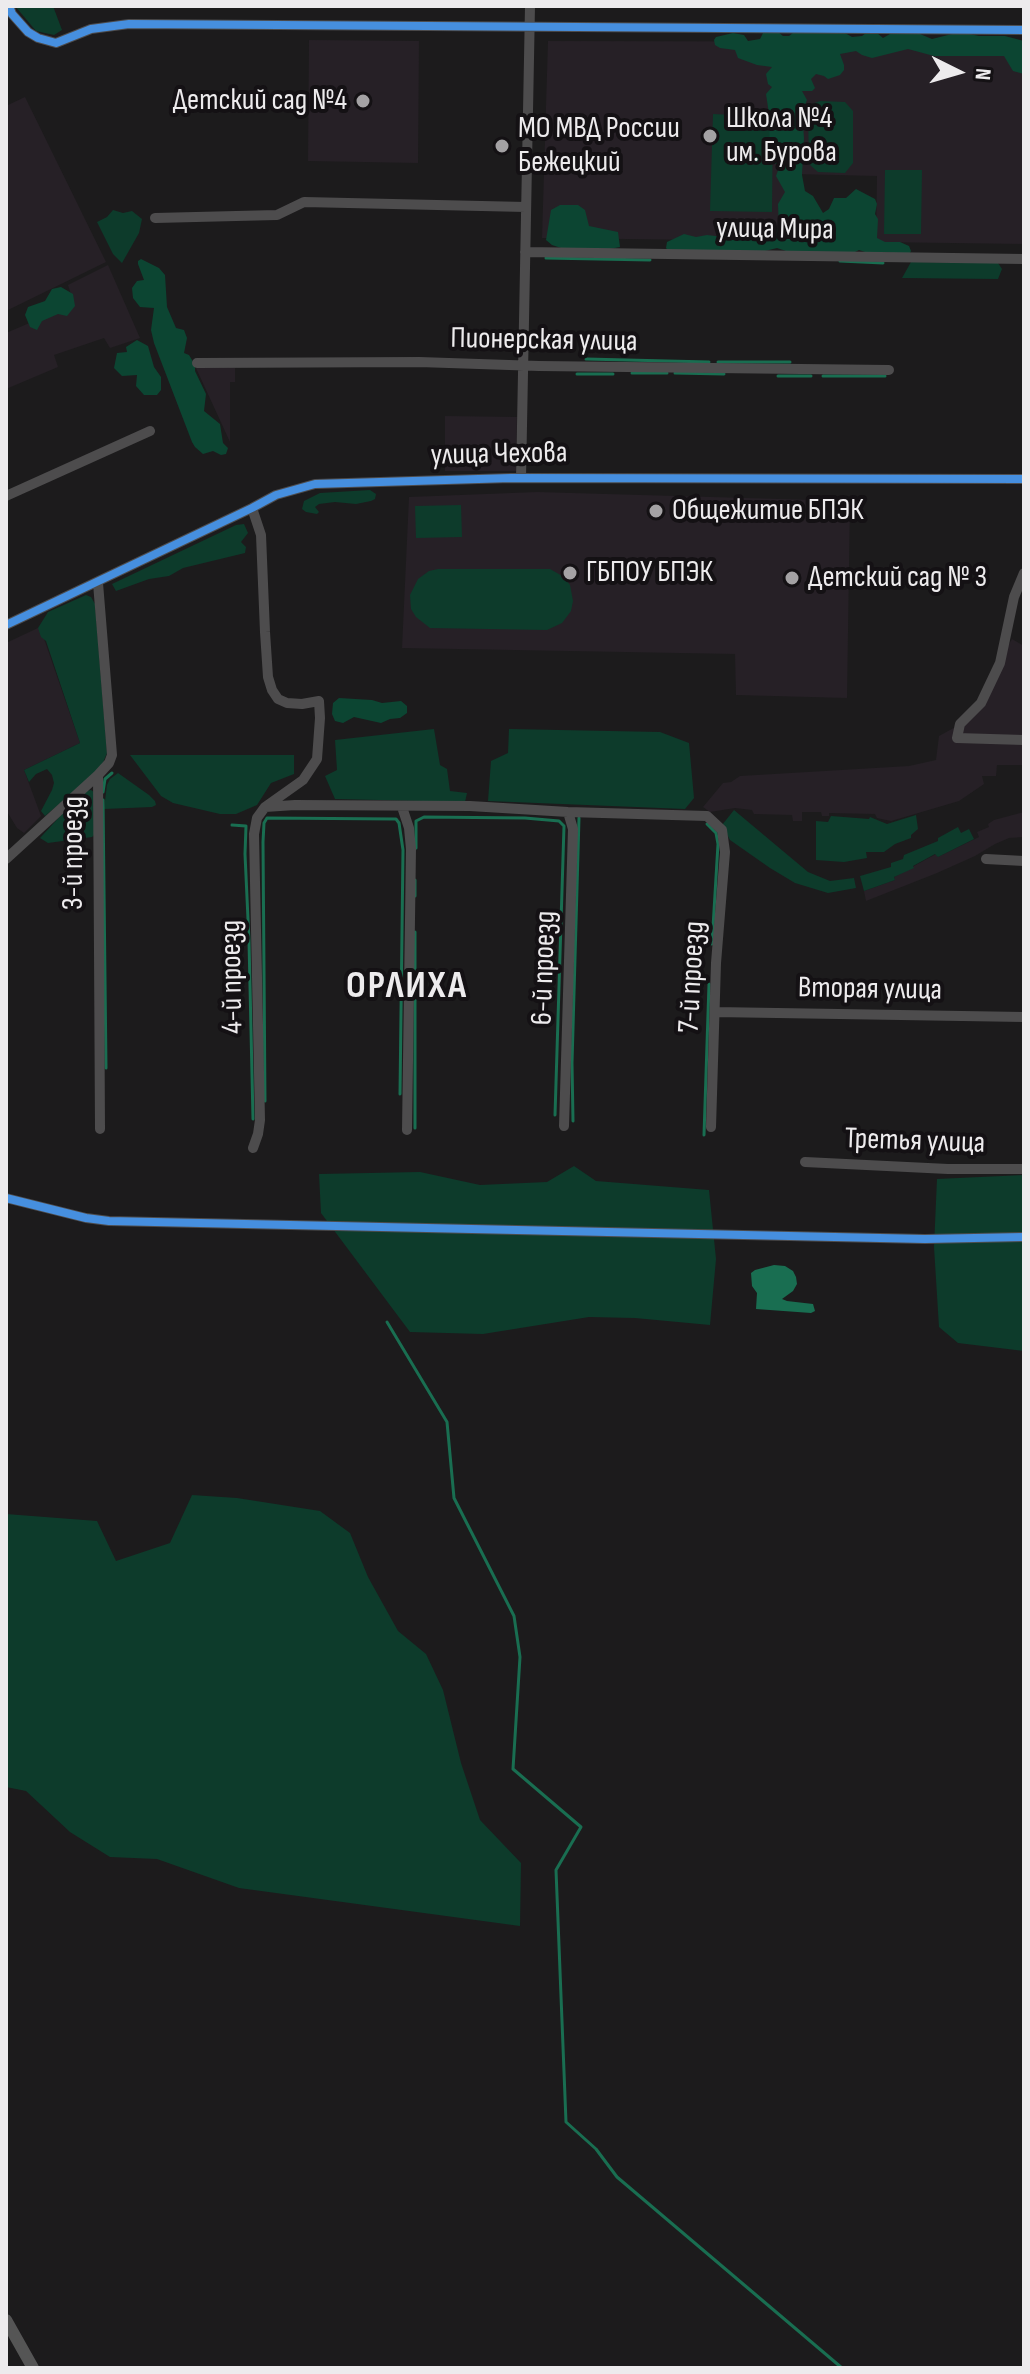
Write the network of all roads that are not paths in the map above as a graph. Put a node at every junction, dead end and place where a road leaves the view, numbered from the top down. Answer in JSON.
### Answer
{"nodes":[{"id":1,"x":9,"y":6,"type":"edge"},
{"id":2,"x":530,"y":6,"type":"edge"},
{"id":3,"x":529,"y":27,"type":"junction"},
{"id":4,"x":1024,"y":30,"type":"edge"},
{"id":5,"x":526,"y":207,"type":"junction"},
{"id":6,"x":155,"y":218,"type":"dead end"},
{"id":7,"x":525,"y":252,"type":"junction"},
{"id":8,"x":1024,"y":259,"type":"edge"},
{"id":9,"x":197,"y":363,"type":"dead end"},
{"id":10,"x":523,"y":365,"type":"junction"},
{"id":11,"x":889,"y":370,"type":"dead end"},
{"id":12,"x":150,"y":431,"type":"dead end"},
{"id":13,"x":521,"y":478,"type":"junction"},
{"id":14,"x":1024,"y":479,"type":"edge"},
{"id":15,"x":6,"y":496,"type":"edge"},
{"id":16,"x":252,"y":508,"type":"junction"},
{"id":17,"x":1024,"y":573,"type":"edge"},
{"id":18,"x":98,"y":583,"type":"junction"},
{"id":19,"x":6,"y":625,"type":"edge"},
{"id":20,"x":1024,"y":740,"type":"edge"},
{"id":21,"x":98,"y":775,"type":"junction"},
{"id":22,"x":265,"y":807,"type":"junction"},
{"id":23,"x":402,"y":807,"type":"junction"},
{"id":24,"x":568,"y":812,"type":"junction"},
{"id":25,"x":6,"y":859,"type":"edge"},
{"id":26,"x":986,"y":859,"type":"dead end"},
{"id":27,"x":1024,"y":861,"type":"edge"},
{"id":28,"x":715,"y":1012,"type":"junction"},
{"id":29,"x":1024,"y":1017,"type":"edge"},
{"id":30,"x":564,"y":1126,"type":"dead end"},
{"id":31,"x":711,"y":1127,"type":"dead end"},
{"id":32,"x":100,"y":1129,"type":"dead end"},
{"id":33,"x":407,"y":1130,"type":"dead end"},
{"id":34,"x":253,"y":1148,"type":"dead end"},
{"id":35,"x":805,"y":1162,"type":"dead end"},
{"id":36,"x":1024,"y":1169,"type":"edge"},
{"id":37,"x":6,"y":1198,"type":"edge"},
{"id":38,"x":1024,"y":1237,"type":"edge"},
{"id":39,"x":6,"y":2320,"type":"edge"},
{"id":40,"x":33,"y":2368,"type":"edge"}],
"edges":[{"from":1,"to":3,"type":"street"},
{"from":2,"to":3,"type":"street"},
{"from":3,"to":4,"type":"street"},
{"from":3,"to":5,"type":"street"},
{"from":5,"to":6,"type":"street"},
{"from":5,"to":7,"type":"street"},
{"from":7,"to":8,"type":"street","name":"улица Мира"},
{"from":7,"to":10,"type":"street"},
{"from":9,"to":10,"type":"street","name":"Пионерская улица"},
{"from":10,"to":11,"type":"street","name":"Пионерская улица"},
{"from":10,"to":13,"type":"street"},
{"from":12,"to":15,"type":"street"},
{"from":13,"to":14,"type":"street","name":"улица Чехова"},
{"from":13,"to":16,"type":"street","name":"улица Чехова"},
{"from":16,"to":18,"type":"street","name":"улица Чехова"},
{"from":16,"to":22,"type":"street"},
{"from":17,"to":20,"type":"street"},
{"from":18,"to":19,"type":"street","name":"улица Чехова"},
{"from":18,"to":21,"type":"street","name":"3-й проезд"},
{"from":21,"to":25,"type":"street"},
{"from":21,"to":32,"type":"street","name":"3-й проезд"},
{"from":22,"to":23,"type":"street"},
{"from":22,"to":34,"type":"street","name":"4-й проезд"},
{"from":23,"to":24,"type":"street"},
{"from":23,"to":33,"type":"street"},
{"from":24,"to":28,"type":"street","name":"7-й проезд"},
{"from":24,"to":30,"type":"street","name":"6-й проезд"},
{"from":26,"to":27,"type":"street"},
{"from":28,"to":29,"type":"street","name":"Вторая улица"},
{"from":28,"to":31,"type":"street","name":"7-й проезд"},
{"from":35,"to":36,"type":"street","name":"Третья улица"},
{"from":37,"to":38,"type":"street"},
{"from":39,"to":40,"type":"main road"}]}
